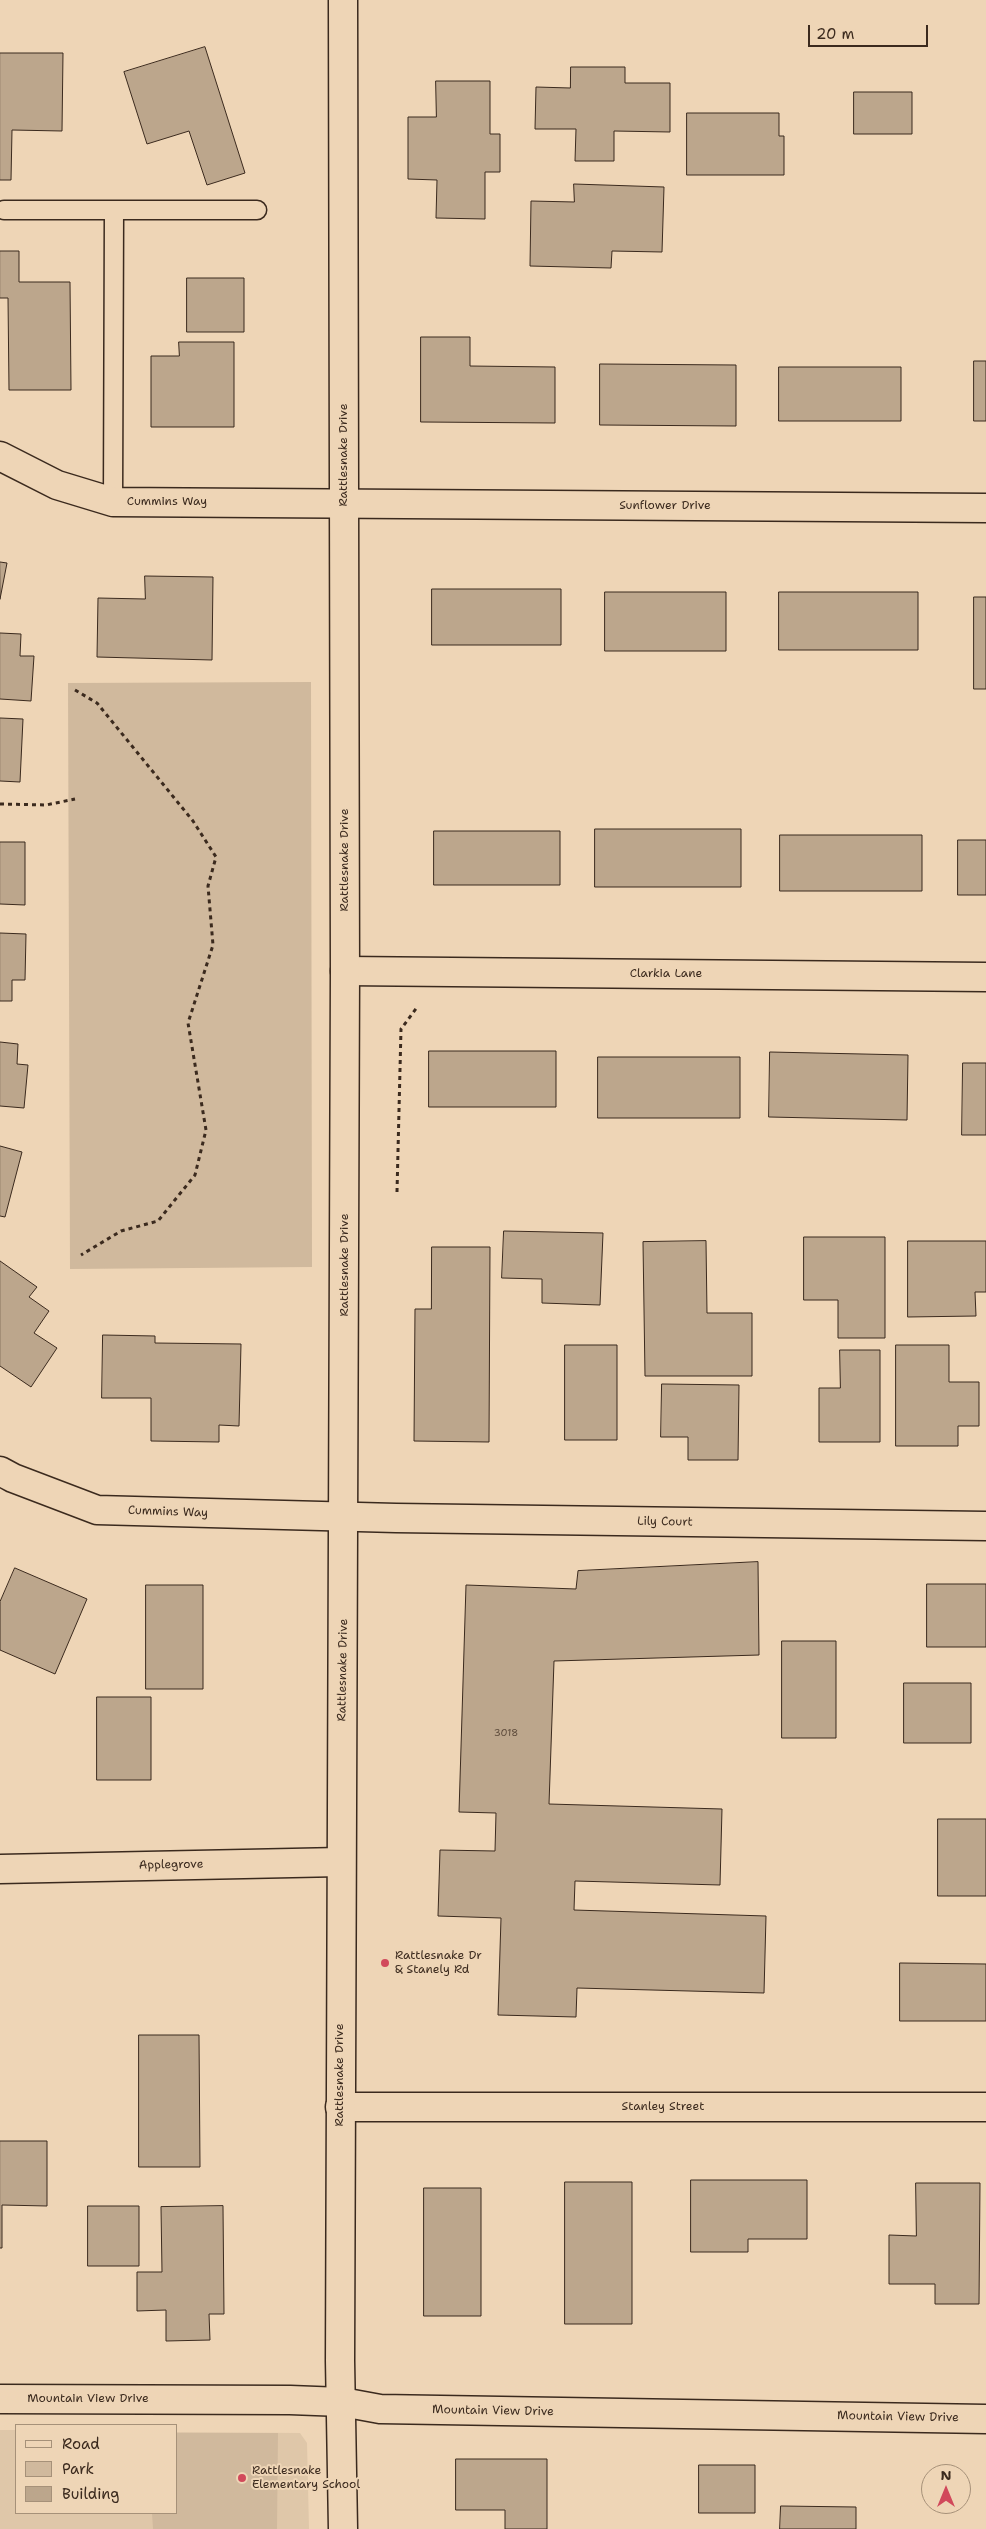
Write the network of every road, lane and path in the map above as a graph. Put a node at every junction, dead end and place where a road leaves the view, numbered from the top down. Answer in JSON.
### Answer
{"nodes":[{"id":1,"x":344,"y":0,"type":"edge"},
{"id":2,"x":4,"y":210,"type":"dead end"},
{"id":3,"x":114,"y":210,"type":"junction"},
{"id":4,"x":257,"y":210,"type":"dead end"},
{"id":5,"x":0,"y":456,"type":"edge"},
{"id":6,"x":113,"y":502,"type":"junction"},
{"id":7,"x":344,"y":503,"type":"junction"},
{"id":8,"x":986,"y":508,"type":"edge"},
{"id":9,"x":75,"y":690,"type":"dead end"},
{"id":10,"x":75,"y":799,"type":"dead end"},
{"id":11,"x":0,"y":804,"type":"edge"},
{"id":12,"x":345,"y":971,"type":"junction"},
{"id":13,"x":443,"y":972,"type":"junction"},
{"id":14,"x":986,"y":976,"type":"edge"},
{"id":15,"x":397,"y":1192,"type":"dead end"},
{"id":16,"x":81,"y":1255,"type":"dead end"},
{"id":17,"x":0,"y":1471,"type":"edge"},
{"id":18,"x":344,"y":1517,"type":"junction"},
{"id":19,"x":986,"y":1526,"type":"edge"},
{"id":20,"x":341,"y":1862,"type":"junction"},
{"id":21,"x":0,"y":1869,"type":"edge"},
{"id":22,"x":340,"y":2107,"type":"junction"},
{"id":23,"x":986,"y":2107,"type":"edge"},
{"id":24,"x":0,"y":2399,"type":"edge"},
{"id":25,"x":342,"y":2402,"type":"junction"},
{"id":26,"x":986,"y":2419,"type":"edge"},
{"id":27,"x":344,"y":2529,"type":"edge"}],
"edges":[{"from":1,"to":7,"type":"street","name":"Rattlesnake Drive"},
{"from":2,"to":3,"type":"lane"},
{"from":3,"to":4,"type":"lane"},
{"from":3,"to":6,"type":"lane"},
{"from":5,"to":6,"type":"street","name":"Cummins Way"},
{"from":6,"to":7,"type":"street","name":"Cummins Way"},
{"from":7,"to":8,"type":"street","name":"Sunflower Drive"},
{"from":7,"to":12,"type":"street","name":"Rattlesnake Drive"},
{"from":9,"to":16,"type":"path"},
{"from":10,"to":11,"type":"path"},
{"from":12,"to":13,"type":"street","name":"Clarkia Lane"},
{"from":12,"to":18,"type":"street","name":"Rattlesnake Drive"},
{"from":13,"to":14,"type":"street","name":"Clarkia Lane"},
{"from":13,"to":15,"type":"path"},
{"from":17,"to":18,"type":"street","name":"Cummins Way"},
{"from":18,"to":19,"type":"street","name":"Lily Court"},
{"from":18,"to":20,"type":"street","name":"Rattlesnake Drive"},
{"from":20,"to":21,"type":"street","name":"Applegrove"},
{"from":20,"to":22,"type":"street","name":"Rattlesnake Drive"},
{"from":22,"to":23,"type":"street","name":"Stanley Street"},
{"from":22,"to":25,"type":"street","name":"Rattlesnake Drive"},
{"from":24,"to":25,"type":"street","name":"Mountain View Drive"},
{"from":25,"to":26,"type":"street","name":"Mountain View Drive"},
{"from":25,"to":27,"type":"street","name":"Rattlesnake Drive"}]}
